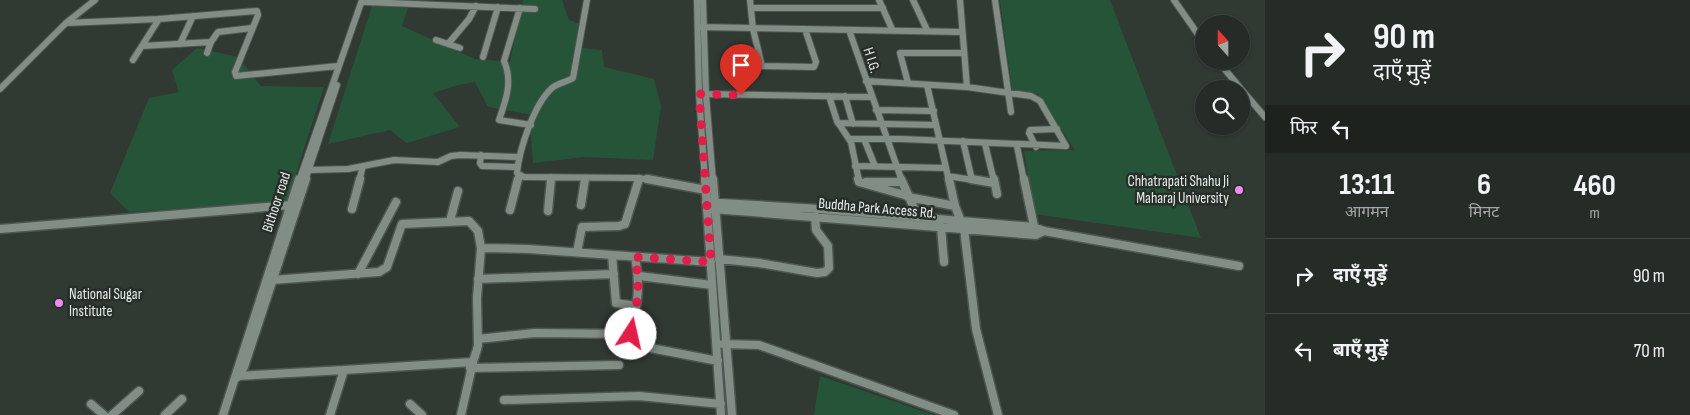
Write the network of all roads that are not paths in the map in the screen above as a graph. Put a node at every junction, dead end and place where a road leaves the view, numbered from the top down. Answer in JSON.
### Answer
{"nodes":[{"id":1,"x":95,"y":0,"type":"edge"},
{"id":2,"x":519,"y":0,"type":"edge"},
{"id":3,"x":587,"y":0,"type":"edge"},
{"id":4,"x":697,"y":0,"type":"edge"},
{"id":5,"x":703,"y":0,"type":"edge"},
{"id":6,"x":750,"y":0,"type":"edge"},
{"id":7,"x":845,"y":0,"type":"edge"},
{"id":8,"x":879,"y":0,"type":"edge"},
{"id":9,"x":913,"y":0,"type":"edge"},
{"id":10,"x":960,"y":0,"type":"edge"},
{"id":11,"x":995,"y":0,"type":"edge"},
{"id":12,"x":1174,"y":0,"type":"edge"},
{"id":13,"x":364,"y":1,"type":"edge"},
{"id":14,"x":383,"y":1,"type":"edge"},
{"id":15,"x":419,"y":2,"type":"edge"},
{"id":16,"x":442,"y":2,"type":"edge"},
{"id":17,"x":476,"y":6,"type":"junction"},
{"id":18,"x":498,"y":7,"type":"junction"},
{"id":19,"x":518,"y":8,"type":"junction"},
{"id":20,"x":750,"y":8,"type":"junction"},
{"id":21,"x":848,"y":8,"type":"junction"},
{"id":22,"x":883,"y":8,"type":"junction"},
{"id":23,"x":535,"y":9,"type":"dead end"},
{"id":24,"x":193,"y":16,"type":"junction"},
{"id":25,"x":159,"y":19,"type":"junction"},
{"id":26,"x":66,"y":23,"type":"junction"},
{"id":27,"x":252,"y":28,"type":"junction"},
{"id":28,"x":700,"y":28,"type":"junction"},
{"id":29,"x":753,"y":29,"type":"junction"},
{"id":30,"x":805,"y":29,"type":"junction"},
{"id":31,"x":849,"y":30,"type":"junction"},
{"id":32,"x":892,"y":30,"type":"junction"},
{"id":33,"x":927,"y":30,"type":"junction"},
{"id":34,"x":1195,"y":30,"type":"edge"},
{"id":35,"x":962,"y":32,"type":"junction"},
{"id":36,"x":436,"y":40,"type":"dead end"},
{"id":37,"x":211,"y":42,"type":"junction"},
{"id":38,"x":180,"y":44,"type":"junction"},
{"id":39,"x":448,"y":44,"type":"junction"},
{"id":40,"x":142,"y":46,"type":"junction"},
{"id":41,"x":460,"y":48,"type":"dead end"},
{"id":42,"x":207,"y":53,"type":"dead end"},
{"id":43,"x":964,"y":53,"type":"junction"},
{"id":44,"x":483,"y":57,"type":"dead end"},
{"id":45,"x":133,"y":60,"type":"dead end"},
{"id":46,"x":338,"y":66,"type":"junction"},
{"id":47,"x":1225,"y":70,"type":"edge"},
{"id":48,"x":1234,"y":80,"type":"edge"},
{"id":49,"x":866,"y":81,"type":"junction"},
{"id":50,"x":908,"y":83,"type":"junction"},
{"id":51,"x":927,"y":85,"type":"junction"},
{"id":52,"x":967,"y":88,"type":"junction"},
{"id":53,"x":0,"y":89,"type":"edge"},
{"id":54,"x":1008,"y":93,"type":"junction"},
{"id":55,"x":702,"y":94,"type":"junction"},
{"id":56,"x":829,"y":96,"type":"junction"},
{"id":57,"x":845,"y":96,"type":"junction"},
{"id":58,"x":871,"y":97,"type":"junction"},
{"id":59,"x":1250,"y":100,"type":"edge"},
{"id":60,"x":876,"y":110,"type":"junction"},
{"id":61,"x":934,"y":111,"type":"junction"},
{"id":62,"x":1011,"y":112,"type":"dead end"},
{"id":63,"x":1265,"y":117,"type":"edge"},
{"id":64,"x":838,"y":123,"type":"junction"},
{"id":65,"x":853,"y":124,"type":"junction"},
{"id":66,"x":881,"y":124,"type":"junction"},
{"id":67,"x":531,"y":125,"type":"junction"},
{"id":68,"x":936,"y":125,"type":"junction"},
{"id":69,"x":1057,"y":129,"type":"junction"},
{"id":70,"x":864,"y":138,"type":"junction"},
{"id":71,"x":887,"y":138,"type":"junction"},
{"id":72,"x":849,"y":139,"type":"junction"},
{"id":73,"x":940,"y":140,"type":"junction"},
{"id":74,"x":963,"y":141,"type":"junction"},
{"id":75,"x":984,"y":144,"type":"junction"},
{"id":76,"x":1016,"y":146,"type":"junction"},
{"id":77,"x":1036,"y":147,"type":"junction"},
{"id":78,"x":482,"y":155,"type":"junction"},
{"id":79,"x":519,"y":157,"type":"junction"},
{"id":80,"x":363,"y":166,"type":"junction"},
{"id":81,"x":855,"y":166,"type":"junction"},
{"id":82,"x":875,"y":166,"type":"junction"},
{"id":83,"x":896,"y":166,"type":"junction"},
{"id":84,"x":946,"y":168,"type":"junction"},
{"id":85,"x":309,"y":170,"type":"junction"},
{"id":86,"x":518,"y":171,"type":"junction"},
{"id":87,"x":948,"y":176,"type":"junction"},
{"id":88,"x":551,"y":177,"type":"junction"},
{"id":89,"x":585,"y":178,"type":"junction"},
{"id":90,"x":639,"y":178,"type":"junction"},
{"id":91,"x":972,"y":180,"type":"junction"},
{"id":92,"x":859,"y":182,"type":"junction"},
{"id":93,"x":902,"y":182,"type":"junction"},
{"id":94,"x":994,"y":183,"type":"junction"},
{"id":95,"x":706,"y":190,"type":"junction"},
{"id":96,"x":458,"y":191,"type":"dead end"},
{"id":97,"x":997,"y":194,"type":"dead end"},
{"id":98,"x":908,"y":197,"type":"junction"},
{"id":99,"x":396,"y":202,"type":"dead end"},
{"id":100,"x":291,"y":205,"type":"junction"},
{"id":101,"x":581,"y":205,"type":"dead end"},
{"id":102,"x":707,"y":206,"type":"junction"},
{"id":103,"x":716,"y":206,"type":"junction"},
{"id":104,"x":955,"y":206,"type":"junction"},
{"id":105,"x":352,"y":209,"type":"dead end"},
{"id":106,"x":510,"y":210,"type":"dead end"},
{"id":107,"x":548,"y":211,"type":"dead end"},
{"id":108,"x":815,"y":216,"type":"junction"},
{"id":109,"x":918,"y":217,"type":"junction"},
{"id":110,"x":450,"y":221,"type":"junction"},
{"id":111,"x":963,"y":225,"type":"junction"},
{"id":112,"x":941,"y":227,"type":"junction"},
{"id":113,"x":0,"y":230,"type":"edge"},
{"id":114,"x":1038,"y":231,"type":"junction"},
{"id":115,"x":481,"y":248,"type":"junction"},
{"id":116,"x":577,"y":252,"type":"junction"},
{"id":117,"x":612,"y":255,"type":"junction"},
{"id":118,"x":635,"y":257,"type":"junction"},
{"id":119,"x":715,"y":260,"type":"junction"},
{"id":120,"x":944,"y":262,"type":"dead end"},
{"id":121,"x":1239,"y":266,"type":"dead end"},
{"id":122,"x":358,"y":274,"type":"junction"},
{"id":123,"x":614,"y":274,"type":"junction"},
{"id":124,"x":639,"y":276,"type":"junction"},
{"id":125,"x":478,"y":278,"type":"junction"},
{"id":126,"x":272,"y":280,"type":"junction"},
{"id":127,"x":712,"y":286,"type":"junction"},
{"id":128,"x":636,"y":306,"type":"junction"},
{"id":129,"x":631,"y":334,"type":"junction"},
{"id":130,"x":478,"y":338,"type":"junction"},
{"id":131,"x":721,"y":344,"type":"junction"},
{"id":132,"x":718,"y":361,"type":"junction"},
{"id":133,"x":472,"y":365,"type":"junction"},
{"id":134,"x":619,"y":365,"type":"dead end"},
{"id":135,"x":344,"y":370,"type":"junction"},
{"id":136,"x":236,"y":380,"type":"junction"},
{"id":137,"x":139,"y":391,"type":"dead end"},
{"id":138,"x":182,"y":399,"type":"dead end"},
{"id":139,"x":504,"y":400,"type":"dead end"},
{"id":140,"x":91,"y":404,"type":"dead end"},
{"id":141,"x":410,"y":404,"type":"dead end"},
{"id":142,"x":720,"y":404,"type":"junction"},
{"id":143,"x":104,"y":415,"type":"edge"},
{"id":144,"x":112,"y":415,"type":"edge"},
{"id":145,"x":164,"y":415,"type":"edge"},
{"id":146,"x":223,"y":415,"type":"edge"},
{"id":147,"x":330,"y":415,"type":"edge"},
{"id":148,"x":422,"y":415,"type":"edge"},
{"id":149,"x":461,"y":415,"type":"edge"},
{"id":150,"x":721,"y":415,"type":"edge"},
{"id":151,"x":732,"y":415,"type":"edge"},
{"id":152,"x":954,"y":415,"type":"edge"},
{"id":153,"x":998,"y":415,"type":"edge"}],
"edges":[{"from":1,"to":26,"type":"street"},
{"from":2,"to":19,"type":"street"},
{"from":3,"to":67,"type":"street"},
{"from":4,"to":28,"type":"street"},
{"from":5,"to":28,"type":"street"},
{"from":6,"to":20,"type":"street"},
{"from":7,"to":21,"type":"street"},
{"from":8,"to":22,"type":"street"},
{"from":9,"to":33,"type":"street"},
{"from":10,"to":35,"type":"street"},
{"from":11,"to":54,"type":"street"},
{"from":12,"to":34,"type":"street"},
{"from":13,"to":14,"type":"street"},
{"from":13,"to":46,"type":"street","name":"Bithoor road"},
{"from":13,"to":85,"type":"street"},
{"from":14,"to":15,"type":"street"},
{"from":15,"to":16,"type":"street"},
{"from":16,"to":17,"type":"street"},
{"from":17,"to":18,"type":"street"},
{"from":17,"to":39,"type":"street"},
{"from":18,"to":19,"type":"street"},
{"from":18,"to":44,"type":"street"},
{"from":19,"to":23,"type":"street"},
{"from":19,"to":67,"type":"street"},
{"from":20,"to":21,"type":"street"},
{"from":20,"to":29,"type":"street"},
{"from":21,"to":22,"type":"street"},
{"from":22,"to":32,"type":"street"},
{"from":24,"to":25,"type":"street"},
{"from":24,"to":27,"type":"street"},
{"from":24,"to":38,"type":"street"},
{"from":25,"to":26,"type":"street"},
{"from":25,"to":40,"type":"street"},
{"from":26,"to":53,"type":"street"},
{"from":27,"to":37,"type":"street"},
{"from":27,"to":46,"type":"street"},
{"from":28,"to":29,"type":"street"},
{"from":28,"to":55,"type":"street"},
{"from":29,"to":30,"type":"street"},
{"from":29,"to":30,"type":"street"},
{"from":30,"to":31,"type":"street"},
{"from":31,"to":32,"type":"street"},
{"from":31,"to":49,"type":"street","name":"H I.G."},
{"from":32,"to":33,"type":"street"},
{"from":33,"to":35,"type":"street"},
{"from":35,"to":43,"type":"street"},
{"from":36,"to":39,"type":"street"},
{"from":37,"to":38,"type":"street"},
{"from":37,"to":42,"type":"street"},
{"from":38,"to":40,"type":"street"},
{"from":39,"to":41,"type":"street"},
{"from":40,"to":45,"type":"street"},
{"from":43,"to":50,"type":"street"},
{"from":43,"to":52,"type":"street"},
{"from":46,"to":100,"type":"street","name":"Bithoor road"},
{"from":47,"to":48,"type":"street"},
{"from":49,"to":50,"type":"street"},
{"from":49,"to":58,"type":"street","name":"H I.G."},
{"from":50,"to":51,"type":"street"},
{"from":51,"to":52,"type":"street"},
{"from":51,"to":61,"type":"street"},
{"from":52,"to":54,"type":"street"},
{"from":54,"to":62,"type":"street"},
{"from":54,"to":69,"type":"street"},
{"from":55,"to":56,"type":"street"},
{"from":55,"to":95,"type":"street"},
{"from":55,"to":103,"type":"street"},
{"from":56,"to":57,"type":"street"},
{"from":56,"to":64,"type":"street"},
{"from":57,"to":58,"type":"street"},
{"from":57,"to":65,"type":"street"},
{"from":58,"to":60,"type":"street","name":"H I.G."},
{"from":59,"to":63,"type":"street"},
{"from":60,"to":61,"type":"street"},
{"from":60,"to":66,"type":"street","name":"H I.G."},
{"from":61,"to":68,"type":"street"},
{"from":64,"to":65,"type":"street"},
{"from":64,"to":72,"type":"street"},
{"from":65,"to":66,"type":"street"},
{"from":66,"to":68,"type":"street"},
{"from":66,"to":71,"type":"street","name":"H I.G."},
{"from":67,"to":79,"type":"street"},
{"from":68,"to":73,"type":"street"},
{"from":69,"to":77,"type":"street"},
{"from":69,"to":77,"type":"street"},
{"from":70,"to":71,"type":"street"},
{"from":70,"to":72,"type":"street"},
{"from":70,"to":82,"type":"street"},
{"from":71,"to":73,"type":"street"},
{"from":71,"to":83,"type":"street","name":"H I.G."},
{"from":72,"to":81,"type":"street"},
{"from":73,"to":74,"type":"street"},
{"from":73,"to":84,"type":"street"},
{"from":74,"to":75,"type":"street"},
{"from":74,"to":91,"type":"street"},
{"from":75,"to":76,"type":"street"},
{"from":75,"to":94,"type":"street"},
{"from":76,"to":77,"type":"street"},
{"from":76,"to":114,"type":"street"},
{"from":78,"to":79,"type":"street"},
{"from":78,"to":80,"type":"street"},
{"from":78,"to":86,"type":"street"},
{"from":79,"to":86,"type":"street"},
{"from":80,"to":85,"type":"street"},
{"from":80,"to":105,"type":"street"},
{"from":81,"to":82,"type":"street"},
{"from":81,"to":92,"type":"street"},
{"from":82,"to":83,"type":"street"},
{"from":83,"to":84,"type":"street"},
{"from":83,"to":93,"type":"street","name":"H I.G."},
{"from":84,"to":87,"type":"street"},
{"from":85,"to":126,"type":"street"},
{"from":86,"to":88,"type":"street"},
{"from":86,"to":106,"type":"street"},
{"from":87,"to":91,"type":"street"},
{"from":87,"to":104,"type":"street"},
{"from":88,"to":89,"type":"street"},
{"from":88,"to":107,"type":"street"},
{"from":89,"to":90,"type":"street"},
{"from":89,"to":101,"type":"street"},
{"from":90,"to":95,"type":"street"},
{"from":90,"to":116,"type":"street"},
{"from":91,"to":94,"type":"street"},
{"from":92,"to":93,"type":"street"},
{"from":92,"to":98,"type":"street"},
{"from":93,"to":98,"type":"street","name":"H I.G."},
{"from":94,"to":97,"type":"street"},
{"from":95,"to":102,"type":"street"},
{"from":96,"to":110,"type":"street"},
{"from":98,"to":104,"type":"street"},
{"from":98,"to":109,"type":"street","name":"H I.G."},
{"from":99,"to":122,"type":"street"},
{"from":100,"to":113,"type":"street"},
{"from":100,"to":136,"type":"street","name":"Bithoor road"},
{"from":102,"to":103,"type":"street","name":"Buddha Park Access Rd."},
{"from":102,"to":119,"type":"street"},
{"from":103,"to":108,"type":"street","name":"Buddha Park Access Rd."},
{"from":103,"to":109,"type":"street","name":"Buddha Park Access Rd."},
{"from":103,"to":119,"type":"street"},
{"from":104,"to":111,"type":"street"},
{"from":108,"to":112,"type":"street","name":"Buddha Park Access Rd."},
{"from":108,"to":119,"type":"street"},
{"from":109,"to":111,"type":"street","name":"Buddha Park Access Rd."},
{"from":110,"to":115,"type":"street"},
{"from":110,"to":122,"type":"street"},
{"from":111,"to":112,"type":"street","name":"Buddha Park Access Rd."},
{"from":111,"to":114,"type":"street","name":"Buddha Park Access Rd."},
{"from":111,"to":153,"type":"street"},
{"from":112,"to":120,"type":"street"},
{"from":114,"to":121,"type":"street","name":"Buddha Park Access Rd."},
{"from":115,"to":116,"type":"street"},
{"from":115,"to":125,"type":"street"},
{"from":116,"to":117,"type":"street"},
{"from":117,"to":118,"type":"street"},
{"from":117,"to":123,"type":"street"},
{"from":118,"to":119,"type":"street"},
{"from":118,"to":124,"type":"street"},
{"from":119,"to":127,"type":"street"},
{"from":119,"to":131,"type":"street"},
{"from":122,"to":126,"type":"street"},
{"from":123,"to":125,"type":"street"},
{"from":123,"to":128,"type":"street"},
{"from":124,"to":127,"type":"street"},
{"from":124,"to":128,"type":"street"},
{"from":125,"to":130,"type":"street"},
{"from":126,"to":136,"type":"street"},
{"from":127,"to":131,"type":"street"},
{"from":128,"to":129,"type":"street"},
{"from":129,"to":130,"type":"street"},
{"from":129,"to":132,"type":"street"},
{"from":130,"to":133,"type":"street"},
{"from":131,"to":132,"type":"street"},
{"from":131,"to":151,"type":"street"},
{"from":131,"to":152,"type":"street"},
{"from":132,"to":142,"type":"street"},
{"from":133,"to":134,"type":"street"},
{"from":133,"to":135,"type":"street"},
{"from":133,"to":149,"type":"street"},
{"from":135,"to":136,"type":"street"},
{"from":135,"to":147,"type":"street"},
{"from":136,"to":146,"type":"street","name":"Bithoor road"},
{"from":137,"to":144,"type":"street"},
{"from":138,"to":145,"type":"street"},
{"from":139,"to":142,"type":"street"},
{"from":140,"to":143,"type":"street"},
{"from":141,"to":148,"type":"street"},
{"from":142,"to":150,"type":"street"}]}
